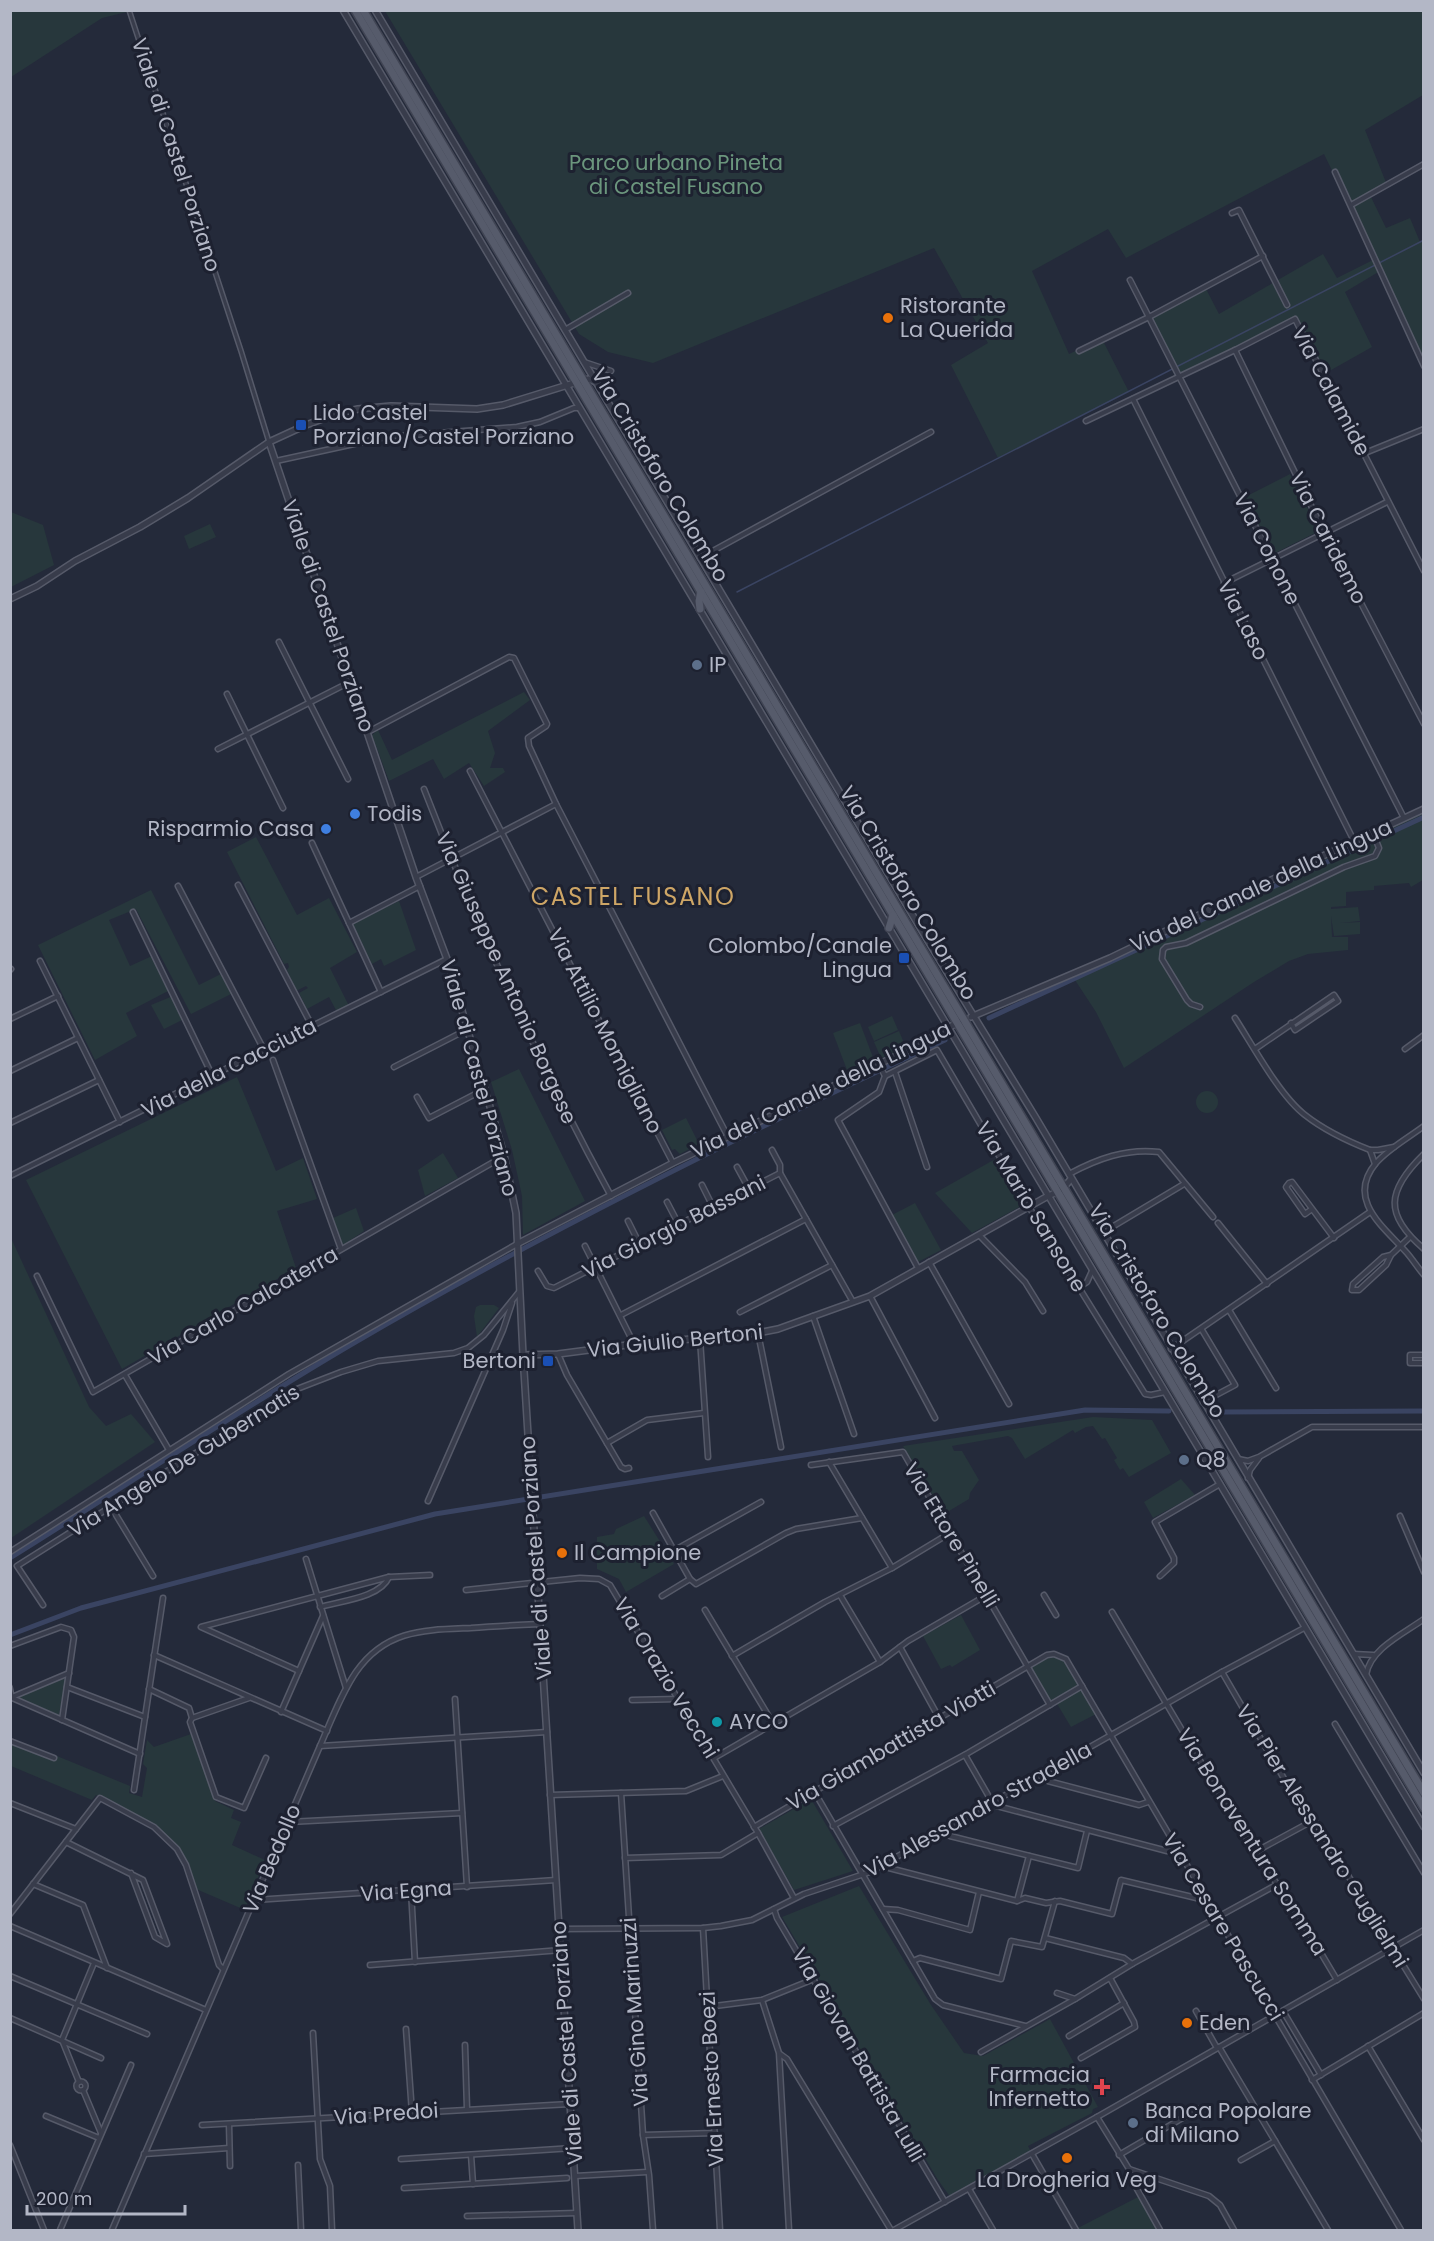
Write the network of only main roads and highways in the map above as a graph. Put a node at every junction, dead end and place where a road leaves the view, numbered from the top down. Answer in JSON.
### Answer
{"nodes":[{"id":1,"x":355,"y":10,"type":"edge"},
{"id":2,"x":363,"y":10,"type":"edge"},
{"id":3,"x":701,"y":592,"type":"junction"},
{"id":4,"x":700,"y":609,"type":"road end"},
{"id":5,"x":893,"y":915,"type":"junction"},
{"id":6,"x":889,"y":928,"type":"road end"},
{"id":7,"x":961,"y":1021,"type":"junction"},
{"id":8,"x":1061,"y":1190,"type":"junction"},
{"id":9,"x":1424,"y":1793,"type":"edge"},
{"id":10,"x":1424,"y":1808,"type":"edge"}],
"edges":[{"from":1,"to":3,"type":"main road","name":"Via Cristoforo Colombo"},
{"from":2,"to":7,"type":"main road","name":"Via Cristoforo Colombo"},
{"from":3,"to":4,"type":"main road"},
{"from":3,"to":5,"type":"main road","name":"Via Cristoforo Colombo"},
{"from":5,"to":6,"type":"main road"},
{"from":5,"to":7,"type":"main road","name":"Via Cristoforo Colombo"},
{"from":7,"to":8,"type":"main road","name":"Via Cristoforo Colombo"},
{"from":7,"to":8,"type":"main road","name":"Via Cristoforo Colombo"},
{"from":8,"to":9,"type":"main road","name":"Via Cristoforo Colombo"},
{"from":8,"to":10,"type":"main road","name":"Via Cristoforo Colombo"}]}
